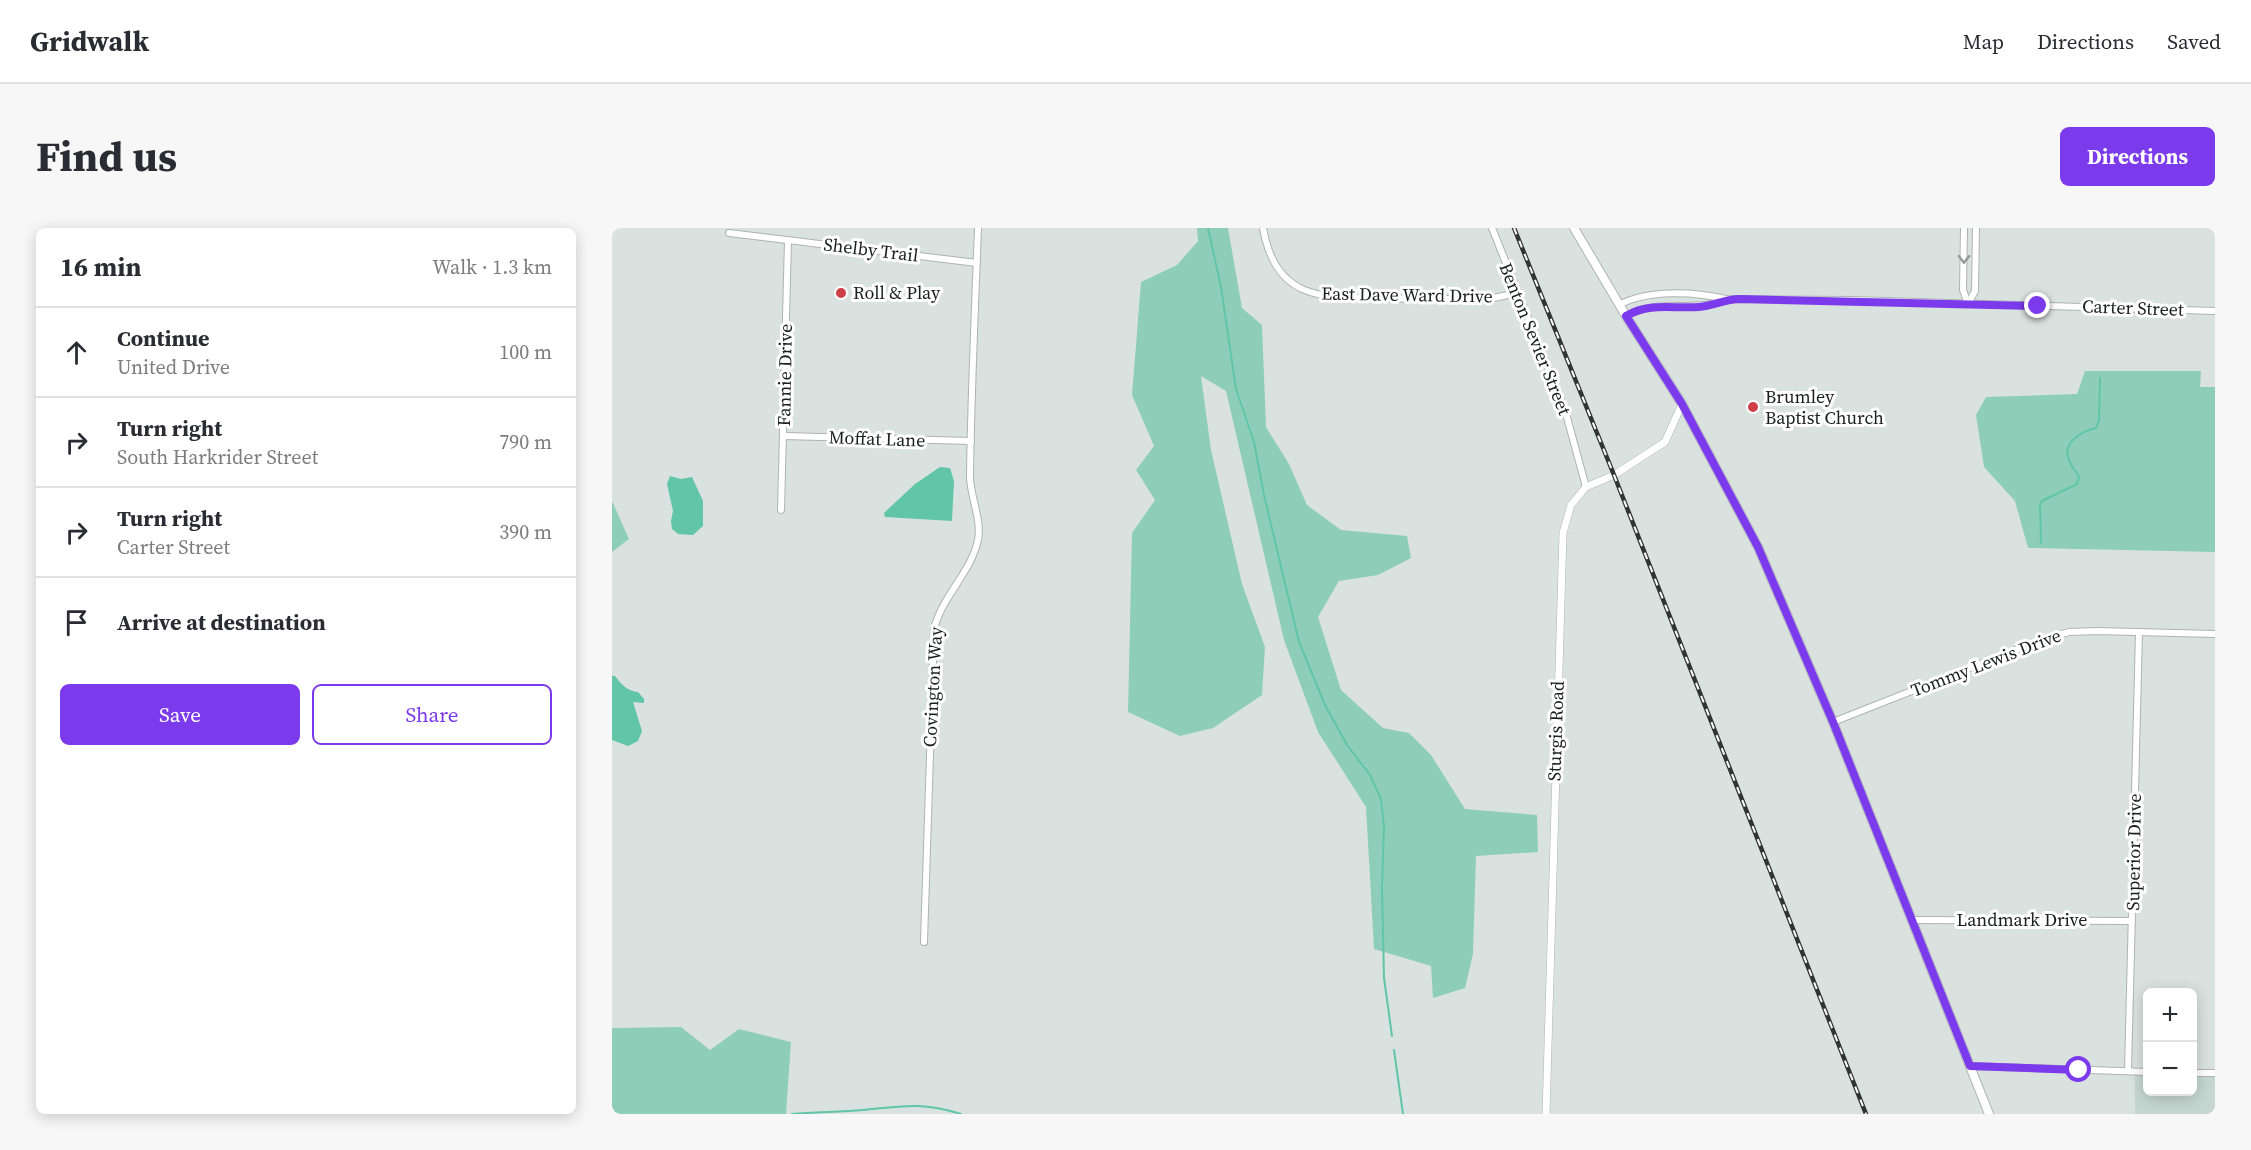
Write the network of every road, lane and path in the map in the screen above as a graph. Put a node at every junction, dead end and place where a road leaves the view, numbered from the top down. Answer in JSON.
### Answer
{"nodes":[{"id":1,"x":978,"y":228,"type":"edge"},
{"id":2,"x":1263,"y":228,"type":"edge"},
{"id":3,"x":1492,"y":228,"type":"edge"},
{"id":4,"x":1575,"y":228,"type":"edge"},
{"id":5,"x":1965,"y":228,"type":"edge"},
{"id":6,"x":1977,"y":228,"type":"edge"},
{"id":7,"x":729,"y":233,"type":"dead end"},
{"id":8,"x":788,"y":240,"type":"junction"},
{"id":9,"x":976,"y":263,"type":"junction"},
{"id":10,"x":1517,"y":293,"type":"junction"},
{"id":11,"x":1726,"y":299,"type":"junction"},
{"id":12,"x":1968,"y":304,"type":"junction"},
{"id":13,"x":1619,"y":305,"type":"junction"},
{"id":14,"x":2215,"y":311,"type":"edge"},
{"id":15,"x":1626,"y":316,"type":"junction"},
{"id":16,"x":1682,"y":404,"type":"junction"},
{"id":17,"x":784,"y":436,"type":"junction"},
{"id":18,"x":971,"y":441,"type":"junction"},
{"id":19,"x":1586,"y":487,"type":"junction"},
{"id":20,"x":782,"y":510,"type":"dead end"},
{"id":21,"x":2139,"y":632,"type":"junction"},
{"id":22,"x":2215,"y":634,"type":"edge"},
{"id":23,"x":1833,"y":722,"type":"junction"},
{"id":24,"x":1912,"y":920,"type":"junction"},
{"id":25,"x":2132,"y":921,"type":"junction"},
{"id":26,"x":924,"y":942,"type":"dead end"},
{"id":27,"x":1970,"y":1066,"type":"junction"},
{"id":28,"x":2128,"y":1071,"type":"junction"},
{"id":29,"x":2143,"y":1071,"type":"edge"},
{"id":30,"x":2197,"y":1073,"type":"edge"},
{"id":31,"x":2215,"y":1073,"type":"edge"},
{"id":32,"x":1546,"y":1114,"type":"edge"},
{"id":33,"x":1989,"y":1114,"type":"edge"}],
"edges":[{"from":1,"to":9,"type":"street","name":"Covington Way"},
{"from":2,"to":10,"type":"street","name":"East Dave Ward Drive"},
{"from":3,"to":10,"type":"street","name":"Benton Sevier Street"},
{"from":4,"to":13,"type":"main road"},
{"from":5,"to":12,"type":"street","one_way":true},
{"from":6,"to":12,"type":"street"},
{"from":7,"to":8,"type":"street","name":"Shelby Trail"},
{"from":8,"to":9,"type":"street","name":"Shelby Trail"},
{"from":8,"to":17,"type":"street","name":"Fannie Drive"},
{"from":9,"to":18,"type":"street","name":"Covington Way"},
{"from":10,"to":19,"type":"street","name":"Benton Sevier Street"},
{"from":11,"to":12,"type":"street","name":"Carter Street"},
{"from":11,"to":13,"type":"street","name":"Carter Street"},
{"from":11,"to":15,"type":"street","name":"Carter Street"},
{"from":12,"to":14,"type":"street","name":"Carter Street"},
{"from":13,"to":15,"type":"main road"},
{"from":15,"to":16,"type":"main road"},
{"from":16,"to":19,"type":"street"},
{"from":16,"to":23,"type":"main road"},
{"from":17,"to":18,"type":"street","name":"Moffat Lane"},
{"from":17,"to":20,"type":"street","name":"Fannie Drive"},
{"from":18,"to":26,"type":"street","name":"Covington Way"},
{"from":19,"to":32,"type":"street","name":"Sturgis Road"},
{"from":21,"to":22,"type":"street","name":"Tommy Lewis Drive"},
{"from":21,"to":23,"type":"street","name":"Tommy Lewis Drive"},
{"from":21,"to":25,"type":"street","name":"Superior Drive"},
{"from":23,"to":24,"type":"main road"},
{"from":24,"to":25,"type":"street","name":"Landmark Drive"},
{"from":24,"to":27,"type":"main road"},
{"from":25,"to":28,"type":"street","name":"Superior Drive"},
{"from":27,"to":28,"type":"street"},
{"from":27,"to":33,"type":"main road"},
{"from":28,"to":29,"type":"street"},
{"from":30,"to":31,"type":"street"}]}
